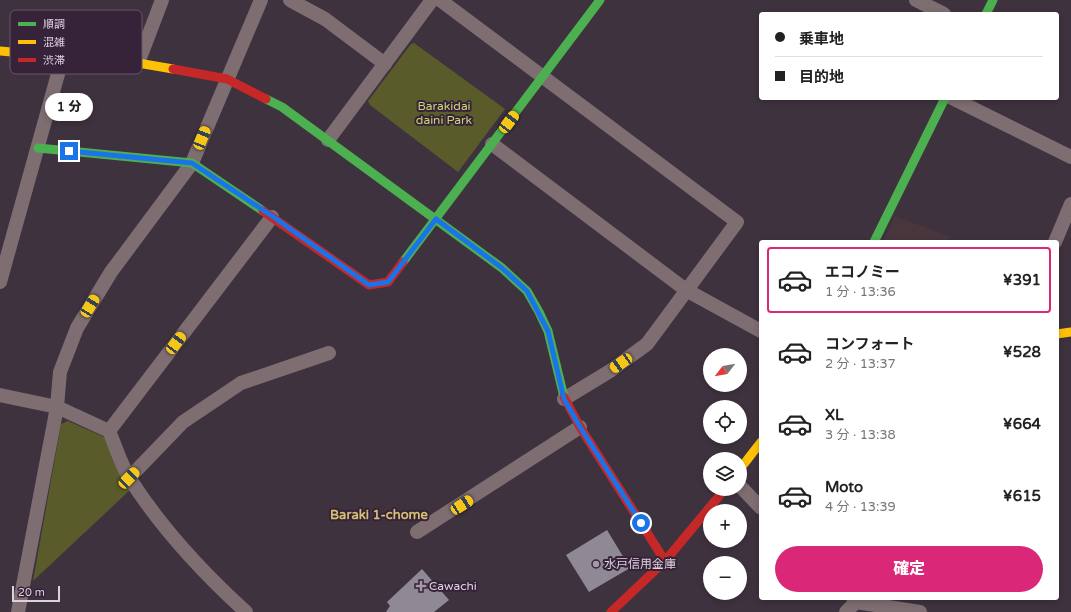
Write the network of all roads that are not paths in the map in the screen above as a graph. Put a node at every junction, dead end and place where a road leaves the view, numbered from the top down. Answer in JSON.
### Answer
{"nodes":[{"id":1,"x":162,"y":0,"type":"edge"},
{"id":2,"x":261,"y":0,"type":"edge"},
{"id":3,"x":290,"y":0,"type":"edge"},
{"id":4,"x":432,"y":0,"type":"edge"},
{"id":5,"x":440,"y":0,"type":"edge"},
{"id":6,"x":916,"y":0,"type":"edge"},
{"id":7,"x":993,"y":0,"type":"edge"},
{"id":8,"x":593,"y":3,"type":"edge"},
{"id":9,"x":940,"y":12,"type":"edge"},
{"id":10,"x":987,"y":12,"type":"edge"},
{"id":11,"x":0,"y":51,"type":"edge"},
{"id":12,"x":10,"y":52,"type":"edge"},
{"id":13,"x":142,"y":52,"type":"edge"},
{"id":14,"x":142,"y":64,"type":"edge"},
{"id":15,"x":385,"y":64,"type":"junction"},
{"id":16,"x":58,"y":74,"type":"edge"},
{"id":17,"x":543,"y":76,"type":"junction"},
{"id":18,"x":227,"y":79,"type":"junction"},
{"id":19,"x":944,"y":100,"type":"edge"},
{"id":20,"x":956,"y":100,"type":"edge"},
{"id":21,"x":328,"y":140,"type":"junction"},
{"id":22,"x":492,"y":144,"type":"junction"},
{"id":23,"x":38,"y":148,"type":"junction"},
{"id":24,"x":1071,"y":157,"type":"edge"},
{"id":25,"x":192,"y":163,"type":"junction"},
{"id":26,"x":1071,"y":204,"type":"edge"},
{"id":27,"x":272,"y":216,"type":"junction"},
{"id":28,"x":436,"y":219,"type":"junction"},
{"id":29,"x":875,"y":240,"type":"edge"},
{"id":30,"x":1057,"y":240,"type":"edge"},
{"id":31,"x":4,"y":255,"type":"edge"},
{"id":32,"x":0,"y":282,"type":"edge"},
{"id":33,"x":686,"y":290,"type":"junction"},
{"id":34,"x":759,"y":330,"type":"edge"},
{"id":35,"x":1071,"y":332,"type":"edge"},
{"id":36,"x":1059,"y":334,"type":"edge"},
{"id":37,"x":329,"y":353,"type":"dead end"},
{"id":38,"x":0,"y":395,"type":"edge"},
{"id":39,"x":564,"y":399,"type":"junction"},
{"id":40,"x":57,"y":407,"type":"junction"},
{"id":41,"x":580,"y":427,"type":"junction"},
{"id":42,"x":110,"y":431,"type":"junction"},
{"id":43,"x":759,"y":445,"type":"edge"},
{"id":44,"x":747,"y":460,"type":"edge"},
{"id":45,"x":129,"y":478,"type":"junction"},
{"id":46,"x":747,"y":493,"type":"edge"},
{"id":47,"x":719,"y":496,"type":"edge"},
{"id":48,"x":759,"y":506,"type":"edge"},
{"id":49,"x":417,"y":532,"type":"dead end"},
{"id":50,"x":665,"y":561,"type":"junction"},
{"id":51,"x":855,"y":600,"type":"edge"},
{"id":52,"x":861,"y":600,"type":"edge"},
{"id":53,"x":18,"y":612,"type":"edge"},
{"id":54,"x":246,"y":612,"type":"edge"},
{"id":55,"x":611,"y":612,"type":"edge"},
{"id":56,"x":846,"y":612,"type":"edge"},
{"id":57,"x":920,"y":612,"type":"edge"}],
"edges":[{"from":1,"to":13,"type":"street"},
{"from":2,"to":18,"type":"street"},
{"from":3,"to":15,"type":"street"},
{"from":4,"to":15,"type":"street"},
{"from":5,"to":17,"type":"street"},
{"from":6,"to":9,"type":"street"},
{"from":7,"to":10,"type":"street"},
{"from":8,"to":17,"type":"street"},
{"from":11,"to":12,"type":"street"},
{"from":14,"to":18,"type":"street"},
{"from":15,"to":21,"type":"street"},
{"from":16,"to":23,"type":"street"},
{"from":17,"to":22,"type":"street"},
{"from":17,"to":33,"type":"street"},
{"from":18,"to":21,"type":"street"},
{"from":18,"to":25,"type":"street"},
{"from":19,"to":29,"type":"street"},
{"from":20,"to":24,"type":"street"},
{"from":21,"to":28,"type":"street"},
{"from":22,"to":28,"type":"street"},
{"from":22,"to":33,"type":"street"},
{"from":23,"to":25,"type":"street"},
{"from":23,"to":31,"type":"street"},
{"from":25,"to":27,"type":"street"},
{"from":25,"to":40,"type":"street"},
{"from":26,"to":30,"type":"street"},
{"from":27,"to":28,"type":"street"},
{"from":27,"to":42,"type":"street"},
{"from":28,"to":39,"type":"street"},
{"from":31,"to":32,"type":"street"},
{"from":33,"to":34,"type":"street"},
{"from":33,"to":39,"type":"street"},
{"from":35,"to":36,"type":"street"},
{"from":37,"to":45,"type":"street"},
{"from":38,"to":40,"type":"street"},
{"from":39,"to":41,"type":"street"},
{"from":40,"to":42,"type":"street"},
{"from":40,"to":53,"type":"street"},
{"from":41,"to":49,"type":"street"},
{"from":41,"to":50,"type":"street"},
{"from":42,"to":45,"type":"street"},
{"from":43,"to":44,"type":"street"},
{"from":45,"to":54,"type":"street"},
{"from":46,"to":48,"type":"street"},
{"from":47,"to":50,"type":"street"},
{"from":50,"to":55,"type":"street"},
{"from":51,"to":56,"type":"street"},
{"from":52,"to":57,"type":"street"}]}
